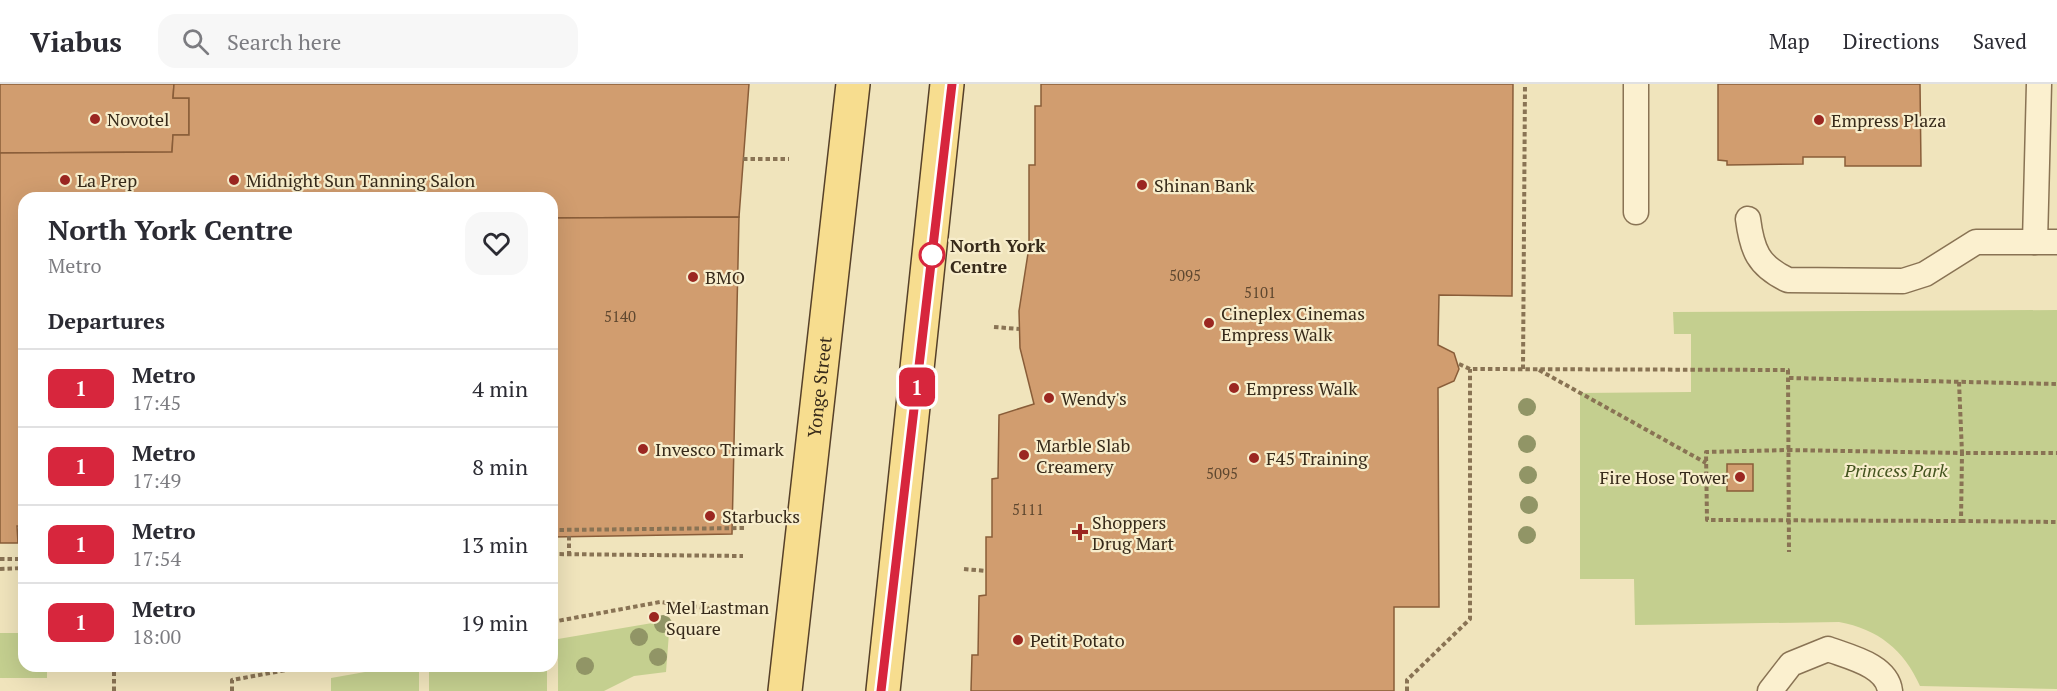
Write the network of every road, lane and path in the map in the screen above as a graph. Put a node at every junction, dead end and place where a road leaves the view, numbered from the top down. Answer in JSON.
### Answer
{"nodes":[{"id":1,"x":853,"y":84,"type":"edge"},
{"id":2,"x":947,"y":84,"type":"edge"},
{"id":3,"x":1525,"y":84,"type":"edge"},
{"id":4,"x":1636,"y":84,"type":"edge"},
{"id":5,"x":2038,"y":84,"type":"edge"},
{"id":6,"x":743,"y":159,"type":"dead end"},
{"id":7,"x":789,"y":159,"type":"dead end"},
{"id":8,"x":1636,"y":212,"type":"dead end"},
{"id":9,"x":1748,"y":219,"type":"dead end"},
{"id":10,"x":2046,"y":242,"type":"edge"},
{"id":11,"x":994,"y":327,"type":"dead end"},
{"id":12,"x":1019,"y":329,"type":"dead end"},
{"id":13,"x":1459,"y":364,"type":"dead end"},
{"id":14,"x":1470,"y":369,"type":"junction"},
{"id":15,"x":1523,"y":369,"type":"junction"},
{"id":16,"x":1538,"y":370,"type":"junction"},
{"id":17,"x":1789,"y":378,"type":"junction"},
{"id":18,"x":1959,"y":382,"type":"junction"},
{"id":19,"x":2057,"y":384,"type":"edge"},
{"id":20,"x":1788,"y":450,"type":"junction"},
{"id":21,"x":1962,"y":453,"type":"junction"},
{"id":22,"x":2057,"y":453,"type":"edge"},
{"id":23,"x":1706,"y":464,"type":"junction"},
{"id":24,"x":1789,"y":520,"type":"junction"},
{"id":25,"x":1961,"y":521,"type":"junction"},
{"id":26,"x":2057,"y":522,"type":"edge"},
{"id":27,"x":746,"y":528,"type":"dead end"},
{"id":28,"x":558,"y":530,"type":"edge"},
{"id":29,"x":569,"y":536,"type":"dead end"},
{"id":30,"x":1790,"y":552,"type":"dead end"},
{"id":31,"x":558,"y":554,"type":"edge"},
{"id":32,"x":570,"y":554,"type":"junction"},
{"id":33,"x":743,"y":556,"type":"dead end"},
{"id":34,"x":0,"y":559,"type":"edge"},
{"id":35,"x":18,"y":559,"type":"edge"},
{"id":36,"x":18,"y":568,"type":"edge"},
{"id":37,"x":0,"y":569,"type":"edge"},
{"id":38,"x":964,"y":569,"type":"dead end"},
{"id":39,"x":986,"y":571,"type":"dead end"},
{"id":40,"x":737,"y":612,"type":"dead end"},
{"id":41,"x":558,"y":621,"type":"edge"},
{"id":42,"x":114,"y":672,"type":"edge"},
{"id":43,"x":275,"y":672,"type":"edge"},
{"id":44,"x":114,"y":691,"type":"edge"},
{"id":45,"x":232,"y":691,"type":"edge"},
{"id":46,"x":785,"y":691,"type":"edge"},
{"id":47,"x":883,"y":691,"type":"edge"},
{"id":48,"x":1407,"y":691,"type":"edge"},
{"id":49,"x":1770,"y":691,"type":"edge"},
{"id":50,"x":1890,"y":691,"type":"edge"}],
"edges":[{"from":1,"to":46,"type":"main road","name":"Yonge Street"},
{"from":2,"to":47,"type":"main road"},
{"from":3,"to":15,"type":"path"},
{"from":4,"to":8,"type":"lane"},
{"from":5,"to":10,"type":"lane"},
{"from":6,"to":7,"type":"path"},
{"from":9,"to":10,"type":"lane"},
{"from":11,"to":12,"type":"path"},
{"from":13,"to":14,"type":"path"},
{"from":14,"to":15,"type":"path"},
{"from":14,"to":48,"type":"path"},
{"from":15,"to":16,"type":"path"},
{"from":16,"to":17,"type":"path"},
{"from":16,"to":23,"type":"path"},
{"from":17,"to":18,"type":"path"},
{"from":17,"to":20,"type":"path"},
{"from":18,"to":19,"type":"path"},
{"from":18,"to":21,"type":"path"},
{"from":20,"to":21,"type":"path"},
{"from":20,"to":23,"type":"path"},
{"from":20,"to":24,"type":"path"},
{"from":21,"to":22,"type":"path"},
{"from":21,"to":25,"type":"path"},
{"from":23,"to":24,"type":"path"},
{"from":24,"to":25,"type":"path"},
{"from":24,"to":30,"type":"path"},
{"from":25,"to":26,"type":"path"},
{"from":27,"to":28,"type":"path"},
{"from":29,"to":32,"type":"path"},
{"from":31,"to":32,"type":"path"},
{"from":32,"to":33,"type":"path"},
{"from":34,"to":35,"type":"path"},
{"from":36,"to":37,"type":"path"},
{"from":38,"to":39,"type":"path"},
{"from":40,"to":41,"type":"path"},
{"from":42,"to":44,"type":"path"},
{"from":43,"to":45,"type":"path"},
{"from":49,"to":50,"type":"lane"}]}
